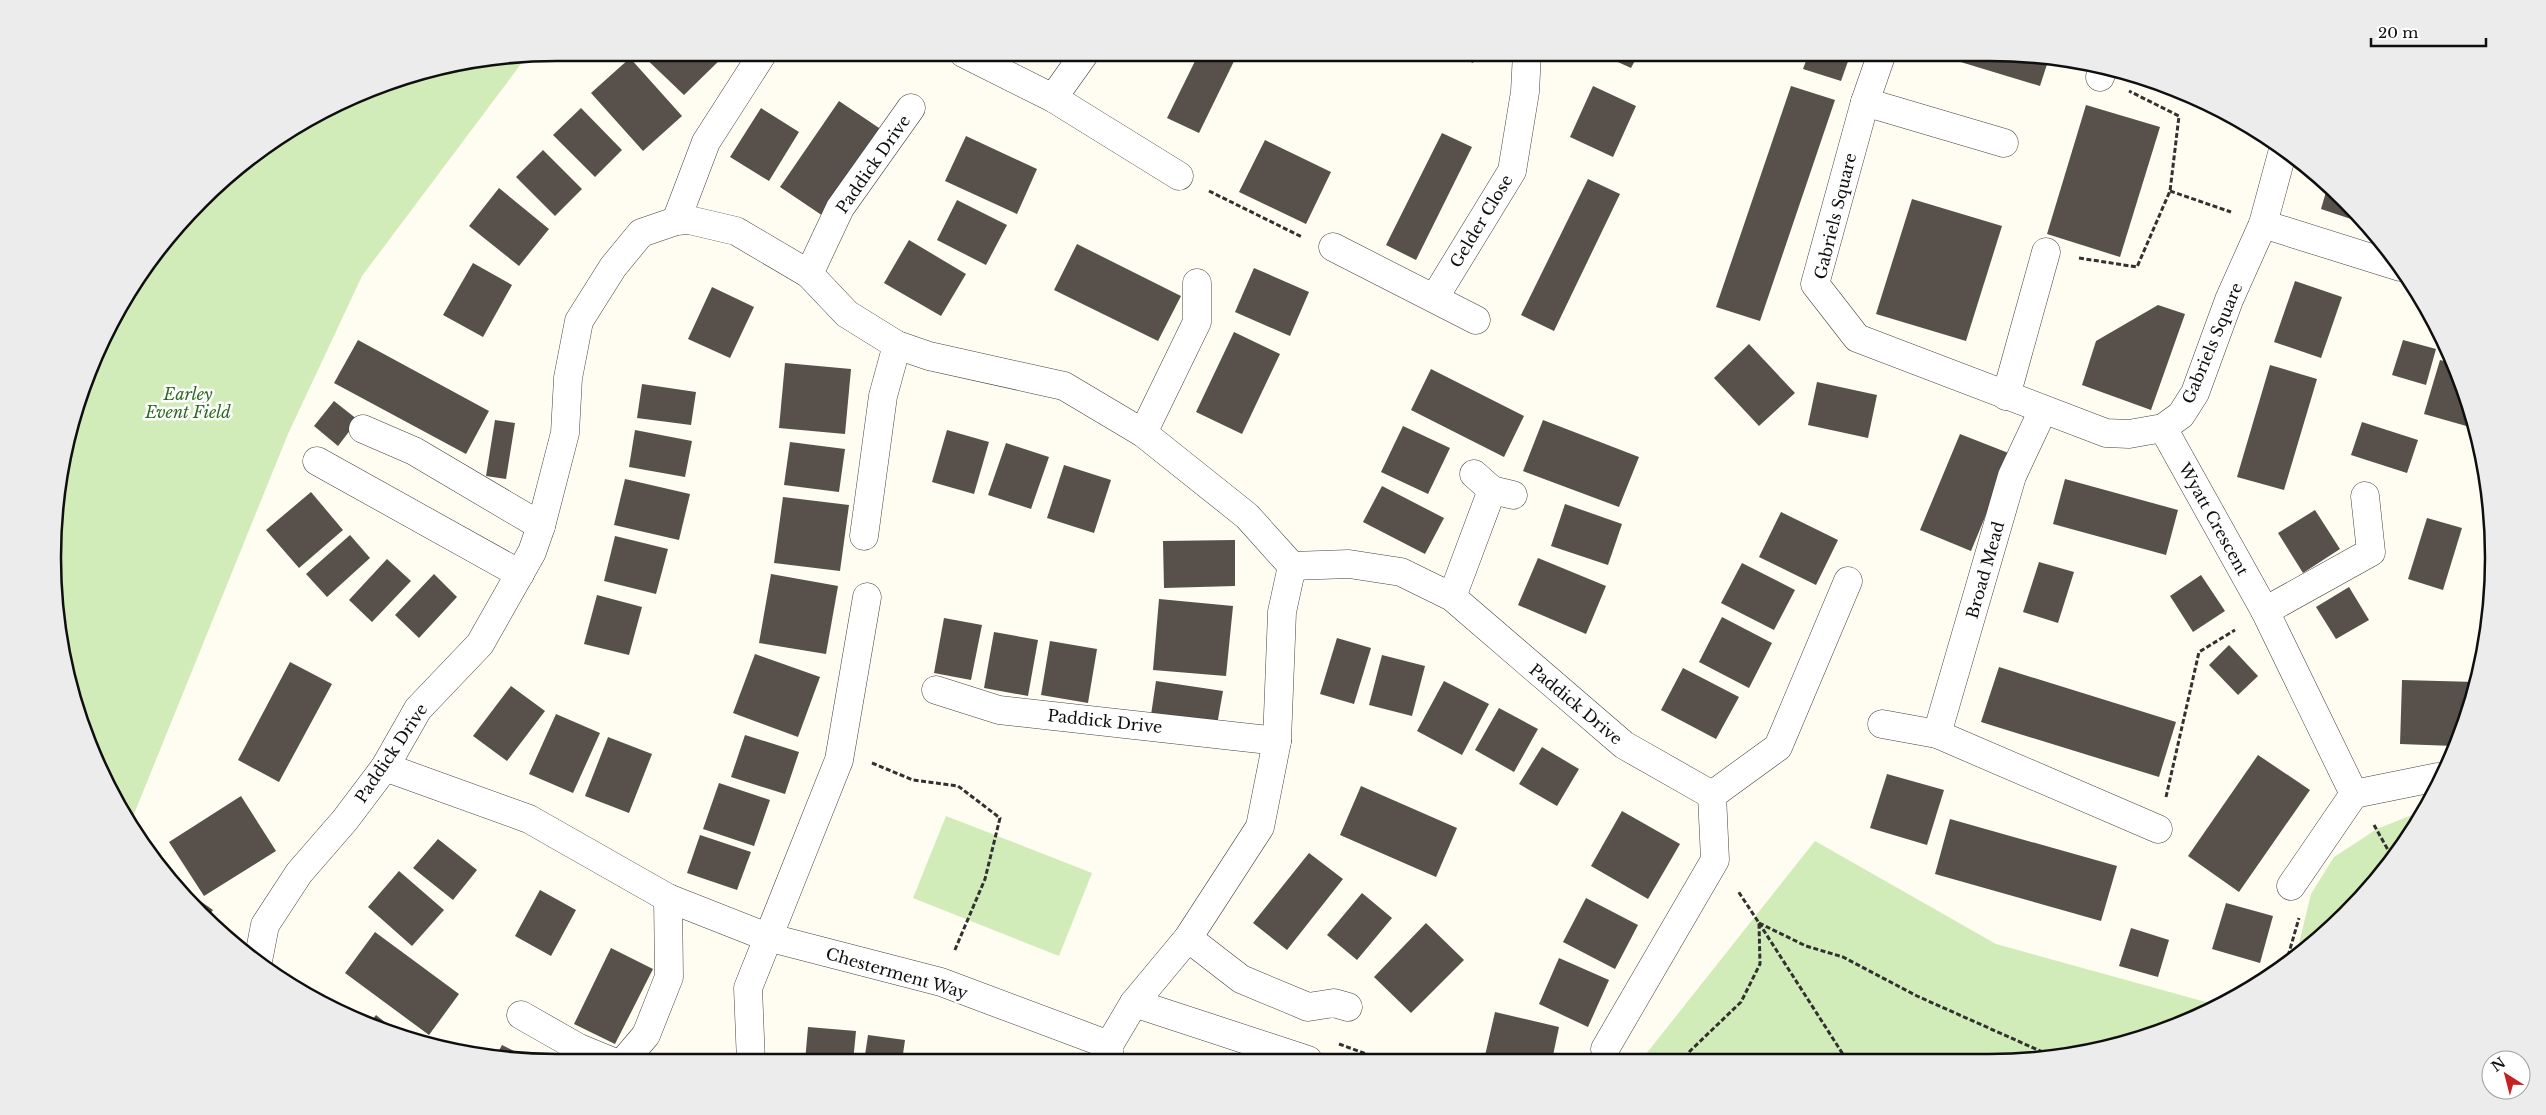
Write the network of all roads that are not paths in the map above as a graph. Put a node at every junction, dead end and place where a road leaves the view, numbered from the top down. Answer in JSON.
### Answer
{"nodes":[{"id":1,"x":757,"y":61,"type":"edge"},
{"id":2,"x":981,"y":61,"type":"edge"},
{"id":3,"x":1080,"y":61,"type":"edge"},
{"id":4,"x":1527,"y":61,"type":"edge"},
{"id":5,"x":1879,"y":61,"type":"edge"},
{"id":6,"x":1053,"y":98,"type":"junction"},
{"id":7,"x":1865,"y":102,"type":"junction"},
{"id":8,"x":911,"y":108,"type":"dead end"},
{"id":9,"x":2004,"y":143,"type":"dead end"},
{"id":10,"x":2281,"y":157,"type":"edge"},
{"id":11,"x":1179,"y":176,"type":"road end"},
{"id":12,"x":676,"y":221,"type":"junction"},
{"id":13,"x":2263,"y":224,"type":"junction"},
{"id":14,"x":1333,"y":247,"type":"road end"},
{"id":15,"x":2046,"y":252,"type":"road end"},
{"id":16,"x":2388,"y":263,"type":"edge"},
{"id":17,"x":809,"y":274,"type":"junction"},
{"id":18,"x":1197,"y":283,"type":"dead end"},
{"id":19,"x":1435,"y":297,"type":"junction"},
{"id":20,"x":1476,"y":320,"type":"dead end"},
{"id":21,"x":897,"y":345,"type":"junction"},
{"id":22,"x":2006,"y":396,"type":"junction"},
{"id":23,"x":2043,"y":410,"type":"junction"},
{"id":24,"x":2163,"y":428,"type":"junction"},
{"id":25,"x":363,"y":430,"type":"dead end"},
{"id":26,"x":1143,"y":433,"type":"junction"},
{"id":27,"x":317,"y":461,"type":"dead end"},
{"id":28,"x":1493,"y":486,"type":"dead end"},
{"id":29,"x":2366,"y":496,"type":"dead end"},
{"id":30,"x":541,"y":526,"type":"junction"},
{"id":31,"x":864,"y":536,"type":"dead end"},
{"id":32,"x":1292,"y":566,"type":"junction"},
{"id":33,"x":520,"y":574,"type":"junction"},
{"id":34,"x":1848,"y":582,"type":"dead end"},
{"id":35,"x":868,"y":597,"type":"dead end"},
{"id":36,"x":1452,"y":598,"type":"junction"},
{"id":37,"x":2266,"y":611,"type":"junction"},
{"id":38,"x":936,"y":690,"type":"dead end"},
{"id":39,"x":1882,"y":724,"type":"dead end"},
{"id":40,"x":1937,"y":734,"type":"junction"},
{"id":41,"x":1276,"y":741,"type":"junction"},
{"id":42,"x":385,"y":767,"type":"junction"},
{"id":43,"x":2433,"y":778,"type":"edge"},
{"id":44,"x":2354,"y":794,"type":"junction"},
{"id":45,"x":1712,"y":795,"type":"junction"},
{"id":46,"x":2158,"y":829,"type":"road end"},
{"id":47,"x":2291,"y":886,"type":"road end"},
{"id":48,"x":668,"y":898,"type":"junction"},
{"id":49,"x":768,"y":937,"type":"junction"},
{"id":50,"x":1188,"y":938,"type":"junction"},
{"id":51,"x":259,"y":954,"type":"edge"},
{"id":52,"x":1134,"y":1003,"type":"junction"},
{"id":53,"x":1348,"y":1007,"type":"dead end"},
{"id":54,"x":521,"y":1014,"type":"dead end"},
{"id":55,"x":1605,"y":1049,"type":"dead end"},
{"id":56,"x":1109,"y":1053,"type":"edge"},
{"id":57,"x":593,"y":1054,"type":"edge"},
{"id":58,"x":630,"y":1054,"type":"edge"},
{"id":59,"x":751,"y":1054,"type":"edge"},
{"id":60,"x":1290,"y":1054,"type":"edge"}],
"edges":[{"from":1,"to":12,"type":"street"},
{"from":2,"to":6,"type":"street"},
{"from":3,"to":6,"type":"street"},
{"from":4,"to":19,"type":"street","name":"Gelder Close"},
{"from":5,"to":7,"type":"street","name":"Gabriels Square"},
{"from":6,"to":11,"type":"street"},
{"from":7,"to":9,"type":"street"},
{"from":7,"to":22,"type":"street","name":"Gabriels Square"},
{"from":8,"to":17,"type":"street","name":"Paddick Drive"},
{"from":10,"to":13,"type":"street","name":"Gabriels Square"},
{"from":12,"to":17,"type":"street","name":"Paddick Drive"},
{"from":12,"to":30,"type":"street","name":"Paddick Drive"},
{"from":13,"to":16,"type":"street"},
{"from":13,"to":24,"type":"street","name":"Gabriels Square"},
{"from":14,"to":19,"type":"street"},
{"from":15,"to":22,"type":"street"},
{"from":17,"to":21,"type":"street","name":"Paddick Drive"},
{"from":18,"to":26,"type":"street"},
{"from":19,"to":20,"type":"street"},
{"from":21,"to":26,"type":"street","name":"Paddick Drive"},
{"from":21,"to":31,"type":"street"},
{"from":22,"to":23,"type":"street","name":"Gabriels Square"},
{"from":23,"to":24,"type":"street","name":"Gabriels Square"},
{"from":23,"to":40,"type":"street","name":"Broad Mead"},
{"from":24,"to":37,"type":"street","name":"Wyatt Crescent"},
{"from":25,"to":30,"type":"street"},
{"from":26,"to":32,"type":"street","name":"Paddick Drive"},
{"from":27,"to":33,"type":"street"},
{"from":28,"to":36,"type":"street"},
{"from":29,"to":37,"type":"street"},
{"from":30,"to":33,"type":"street","name":"Paddick Drive"},
{"from":32,"to":36,"type":"street","name":"Paddick Drive"},
{"from":32,"to":41,"type":"street"},
{"from":33,"to":42,"type":"street","name":"Paddick Drive"},
{"from":34,"to":45,"type":"street"},
{"from":35,"to":49,"type":"street"},
{"from":36,"to":45,"type":"street","name":"Paddick Drive"},
{"from":37,"to":44,"type":"street","name":"Wyatt Crescent"},
{"from":38,"to":41,"type":"street","name":"Paddick Drive"},
{"from":39,"to":40,"type":"street"},
{"from":40,"to":46,"type":"street"},
{"from":41,"to":50,"type":"street"},
{"from":42,"to":48,"type":"street","name":"Chesterment Way"},
{"from":42,"to":51,"type":"street","name":"Paddick Drive"},
{"from":43,"to":44,"type":"street"},
{"from":44,"to":47,"type":"street"},
{"from":45,"to":55,"type":"street"},
{"from":48,"to":49,"type":"street","name":"Chesterment Way"},
{"from":48,"to":58,"type":"street"},
{"from":49,"to":56,"type":"street","name":"Chesterment Way"},
{"from":49,"to":59,"type":"street"},
{"from":50,"to":52,"type":"street"},
{"from":50,"to":53,"type":"street"},
{"from":52,"to":56,"type":"street"},
{"from":52,"to":60,"type":"street"},
{"from":54,"to":57,"type":"street"}]}
